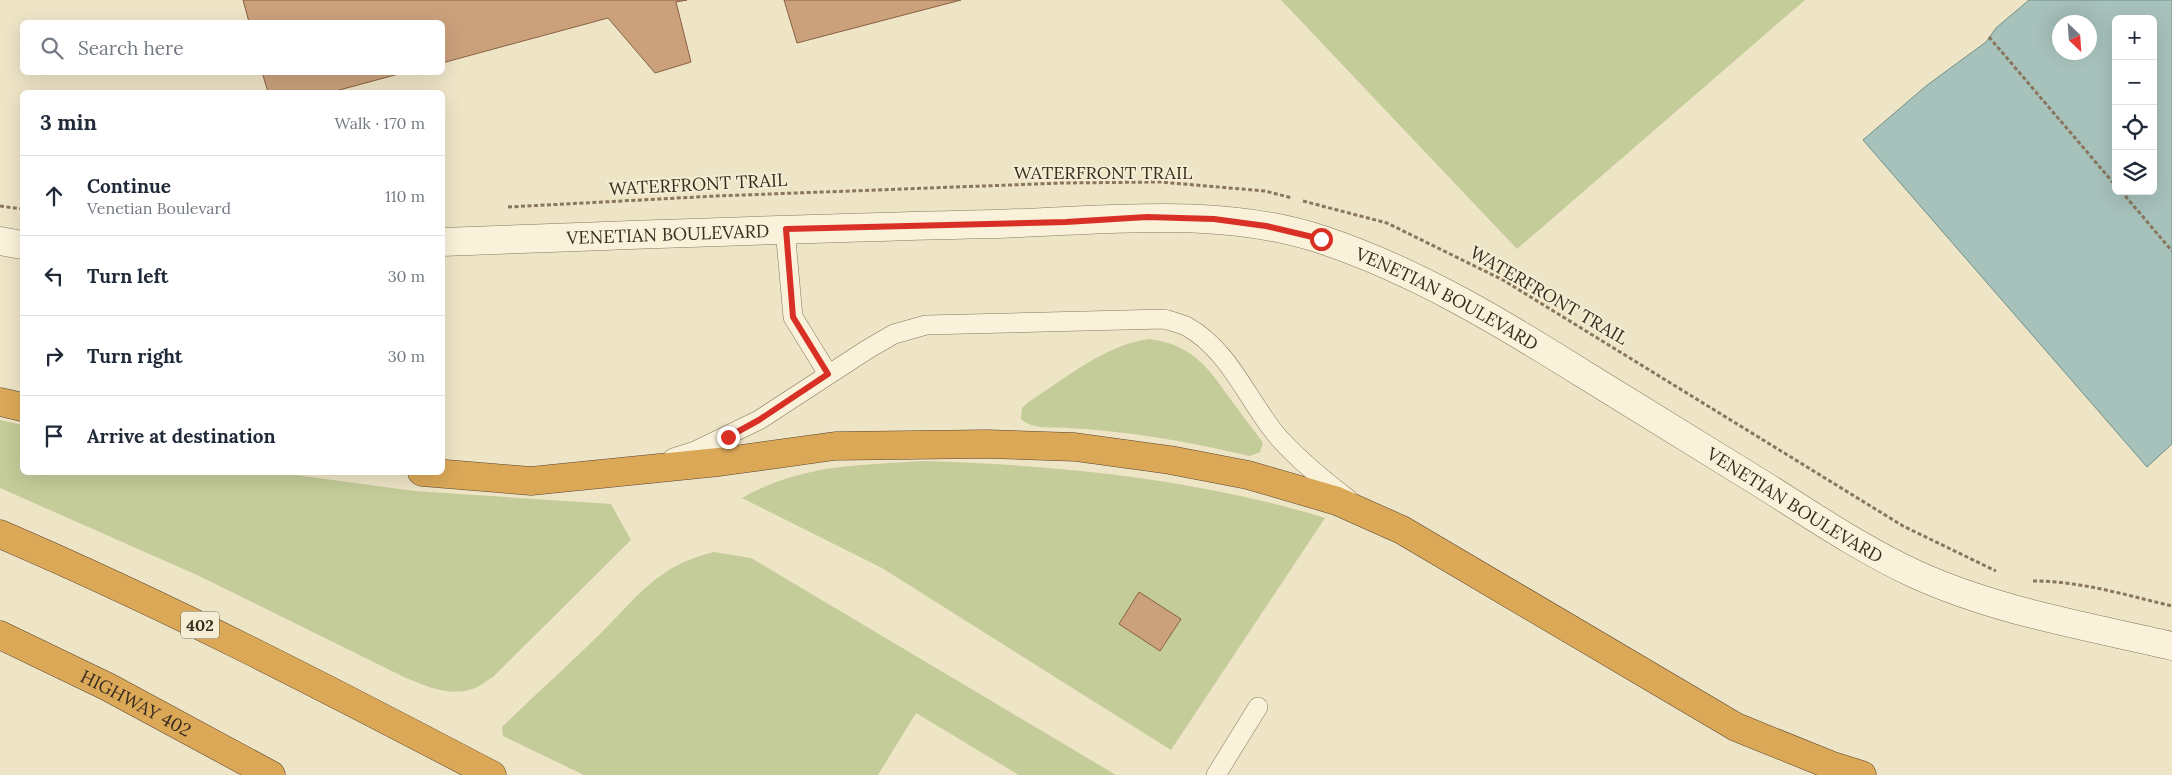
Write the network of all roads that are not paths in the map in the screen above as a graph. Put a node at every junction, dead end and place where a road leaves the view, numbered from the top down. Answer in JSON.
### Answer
{"nodes":[{"id":1,"x":786,"y":229,"type":"junction"},
{"id":2,"x":0,"y":241,"type":"edge"},
{"id":3,"x":445,"y":242,"type":"edge"},
{"id":4,"x":20,"y":245,"type":"edge"},
{"id":5,"x":828,"y":374,"type":"junction"},
{"id":6,"x":0,"y":402,"type":"edge"},
{"id":7,"x":20,"y":407,"type":"edge"},
{"id":8,"x":628,"y":470,"type":"junction"},
{"id":9,"x":445,"y":474,"type":"edge"},
{"id":10,"x":1369,"y":515,"type":"junction"},
{"id":11,"x":0,"y":534,"type":"edge"},
{"id":12,"x":0,"y":635,"type":"edge"},
{"id":13,"x":2172,"y":646,"type":"edge"},
{"id":14,"x":0,"y":656,"type":"edge"},
{"id":15,"x":108,"y":687,"type":"junction"},
{"id":16,"x":1258,"y":707,"type":"dead end"},
{"id":17,"x":271,"y":775,"type":"edge"},
{"id":18,"x":492,"y":775,"type":"edge"},
{"id":19,"x":1216,"y":775,"type":"edge"},
{"id":20,"x":1862,"y":775,"type":"edge"}],
"edges":[{"from":1,"to":3,"type":"street","name":"VENETIAN BOULEVARD"},
{"from":1,"to":5,"type":"lane"},
{"from":1,"to":13,"type":"street","name":"VENETIAN BOULEVARD"},
{"from":2,"to":4,"type":"street"},
{"from":5,"to":8,"type":"lane"},
{"from":5,"to":10,"type":"lane"},
{"from":6,"to":7,"type":"highway"},
{"from":8,"to":9,"type":"highway"},
{"from":8,"to":10,"type":"highway"},
{"from":10,"to":20,"type":"highway"},
{"from":11,"to":18,"type":"highway","number":"402"},
{"from":12,"to":15,"type":"highway","name":"HIGHWAY 402"},
{"from":14,"to":15,"type":"highway"},
{"from":15,"to":17,"type":"highway","name":"HIGHWAY 402"},
{"from":16,"to":19,"type":"lane"}]}
